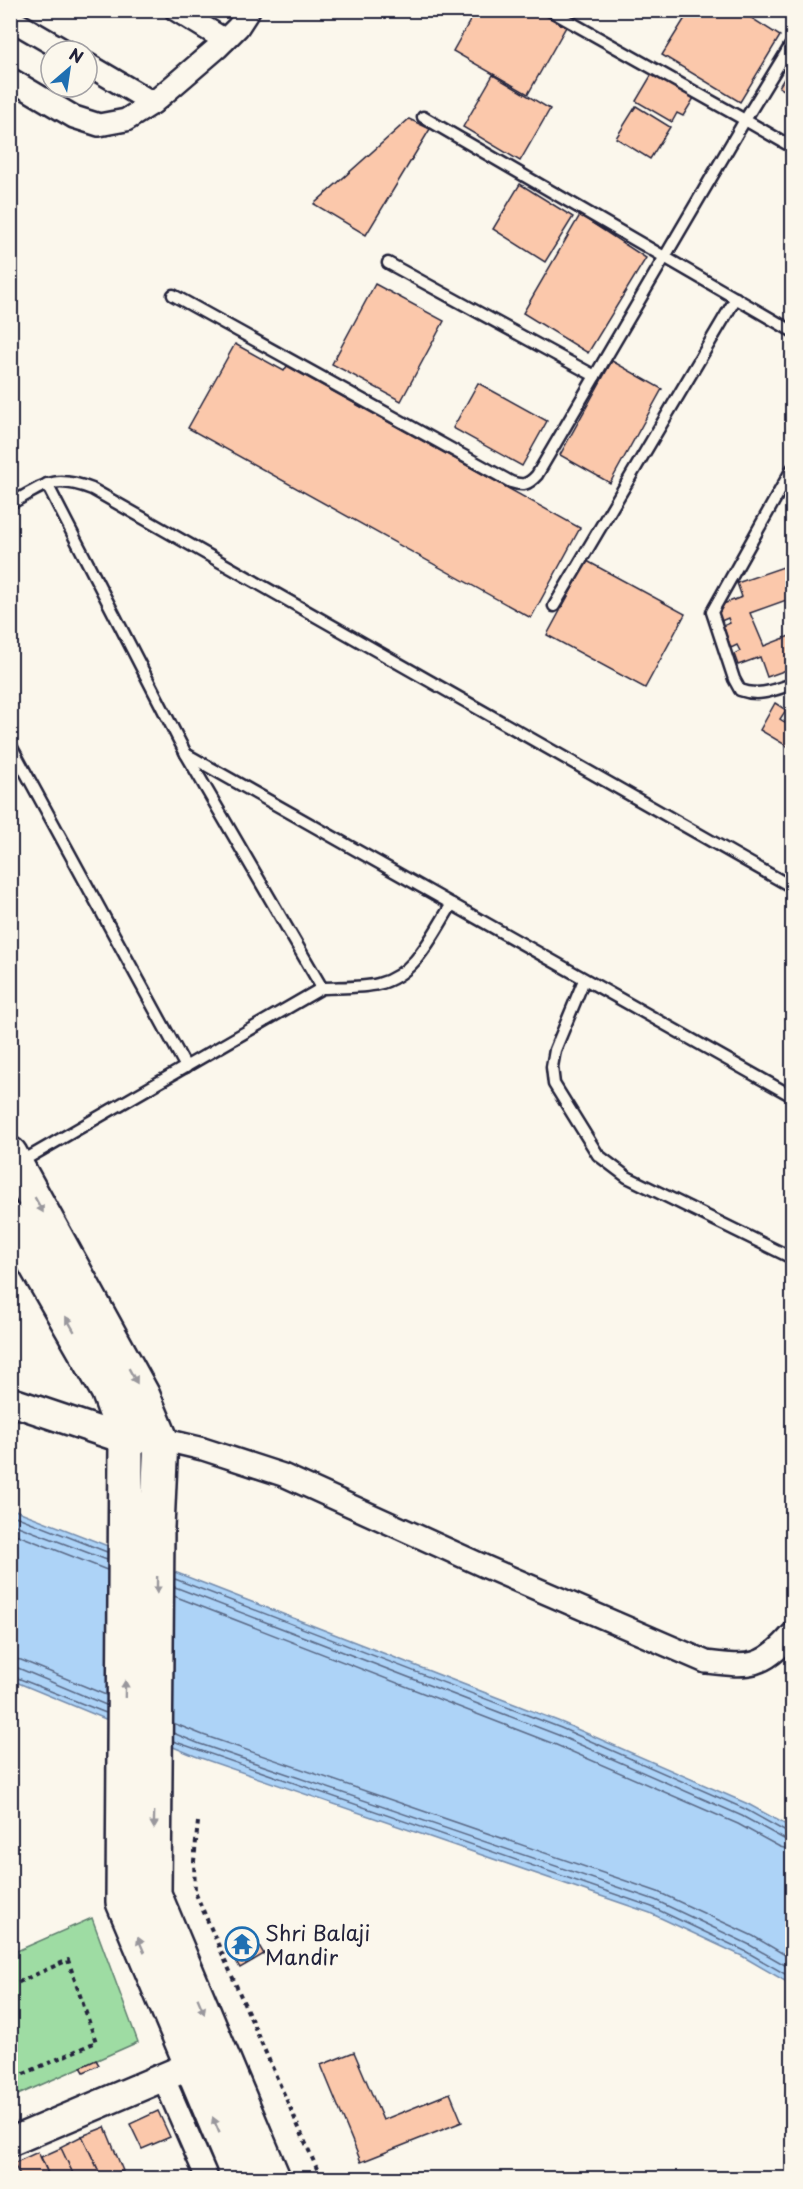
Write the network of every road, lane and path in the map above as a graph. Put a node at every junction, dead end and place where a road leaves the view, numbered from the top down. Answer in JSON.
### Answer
{"nodes":[{"id":1,"x":176,"y":10,"type":"edge"},
{"id":2,"x":249,"y":10,"type":"edge"},
{"id":3,"x":549,"y":10,"type":"edge"},
{"id":4,"x":10,"y":19,"type":"edge"},
{"id":5,"x":44,"y":39,"type":"edge"},
{"id":6,"x":225,"y":40,"type":"junction"},
{"id":7,"x":792,"y":43,"type":"edge"},
{"id":8,"x":99,"y":71,"type":"edge"},
{"id":9,"x":10,"y":79,"type":"edge"},
{"id":10,"x":153,"y":103,"type":"junction"},
{"id":11,"x":423,"y":117,"type":"dead end"},
{"id":12,"x":745,"y":120,"type":"junction"},
{"id":13,"x":792,"y":147,"type":"edge"},
{"id":14,"x":665,"y":258,"type":"junction"},
{"id":15,"x":388,"y":263,"type":"dead end"},
{"id":16,"x":173,"y":295,"type":"dead end"},
{"id":17,"x":736,"y":298,"type":"junction"},
{"id":18,"x":792,"y":331,"type":"edge"},
{"id":19,"x":595,"y":376,"type":"junction"},
{"id":20,"x":792,"y":469,"type":"edge"},
{"id":21,"x":47,"y":484,"type":"junction"},
{"id":22,"x":10,"y":504,"type":"edge"},
{"id":23,"x":554,"y":606,"type":"dead end"},
{"id":24,"x":792,"y":684,"type":"edge"},
{"id":25,"x":780,"y":688,"type":"junction"},
{"id":26,"x":792,"y":695,"type":"edge"},
{"id":27,"x":10,"y":744,"type":"edge"},
{"id":28,"x":186,"y":753,"type":"junction"},
{"id":29,"x":792,"y":887,"type":"edge"},
{"id":30,"x":452,"y":904,"type":"junction"},
{"id":31,"x":584,"y":980,"type":"junction"},
{"id":32,"x":322,"y":988,"type":"junction"},
{"id":33,"x":186,"y":1066,"type":"junction"},
{"id":34,"x":792,"y":1096,"type":"edge"},
{"id":35,"x":13,"y":1159,"type":"edge"},
{"id":36,"x":10,"y":1220,"type":"edge"},
{"id":37,"x":792,"y":1258,"type":"edge"},
{"id":38,"x":10,"y":1401,"type":"edge"},
{"id":39,"x":162,"y":1439,"type":"junction"},
{"id":40,"x":126,"y":1440,"type":"junction"},
{"id":41,"x":792,"y":1634,"type":"edge"},
{"id":42,"x":198,"y":1822,"type":"dead end"},
{"id":43,"x":10,"y":1986,"type":"edge"},
{"id":44,"x":192,"y":2065,"type":"junction"},
{"id":45,"x":10,"y":2080,"type":"edge"},
{"id":46,"x":10,"y":2142,"type":"edge"},
{"id":47,"x":207,"y":2178,"type":"edge"},
{"id":48,"x":239,"y":2178,"type":"edge"},
{"id":49,"x":273,"y":2178,"type":"edge"},
{"id":50,"x":321,"y":2178,"type":"edge"}],
"edges":[{"from":1,"to":6,"type":"street"},
{"from":2,"to":6,"type":"street"},
{"from":3,"to":12,"type":"lane"},
{"from":4,"to":5,"type":"street"},
{"from":6,"to":10,"type":"street"},
{"from":7,"to":12,"type":"lane"},
{"from":8,"to":10,"type":"street"},
{"from":9,"to":10,"type":"street"},
{"from":11,"to":14,"type":"lane"},
{"from":12,"to":13,"type":"lane"},
{"from":12,"to":14,"type":"lane"},
{"from":14,"to":17,"type":"lane"},
{"from":14,"to":19,"type":"lane"},
{"from":15,"to":19,"type":"lane"},
{"from":16,"to":19,"type":"lane"},
{"from":17,"to":18,"type":"lane"},
{"from":17,"to":23,"type":"lane"},
{"from":20,"to":25,"type":"lane"},
{"from":21,"to":22,"type":"lane"},
{"from":21,"to":28,"type":"lane"},
{"from":21,"to":29,"type":"lane"},
{"from":24,"to":25,"type":"lane"},
{"from":25,"to":26,"type":"lane"},
{"from":27,"to":33,"type":"lane"},
{"from":28,"to":30,"type":"lane"},
{"from":28,"to":32,"type":"lane"},
{"from":30,"to":31,"type":"lane"},
{"from":30,"to":32,"type":"lane"},
{"from":31,"to":34,"type":"lane"},
{"from":31,"to":37,"type":"lane"},
{"from":32,"to":33,"type":"lane"},
{"from":33,"to":35,"type":"lane"},
{"from":35,"to":39,"type":"main road","one_way":true},
{"from":40,"to":36,"type":"main road","one_way":true},
{"from":38,"to":40,"type":"street"},
{"from":39,"to":40,"type":"street"},
{"from":39,"to":41,"type":"street"},
{"from":39,"to":44,"type":"main road","one_way":true},
{"from":44,"to":40,"type":"main road","one_way":true},
{"from":42,"to":50,"type":"path"},
{"from":43,"to":45,"type":"path"},
{"from":44,"to":46,"type":"street"},
{"from":44,"to":47,"type":"street"},
{"from":48,"to":44,"type":"main road","one_way":true},
{"from":44,"to":49,"type":"main road"}]}
